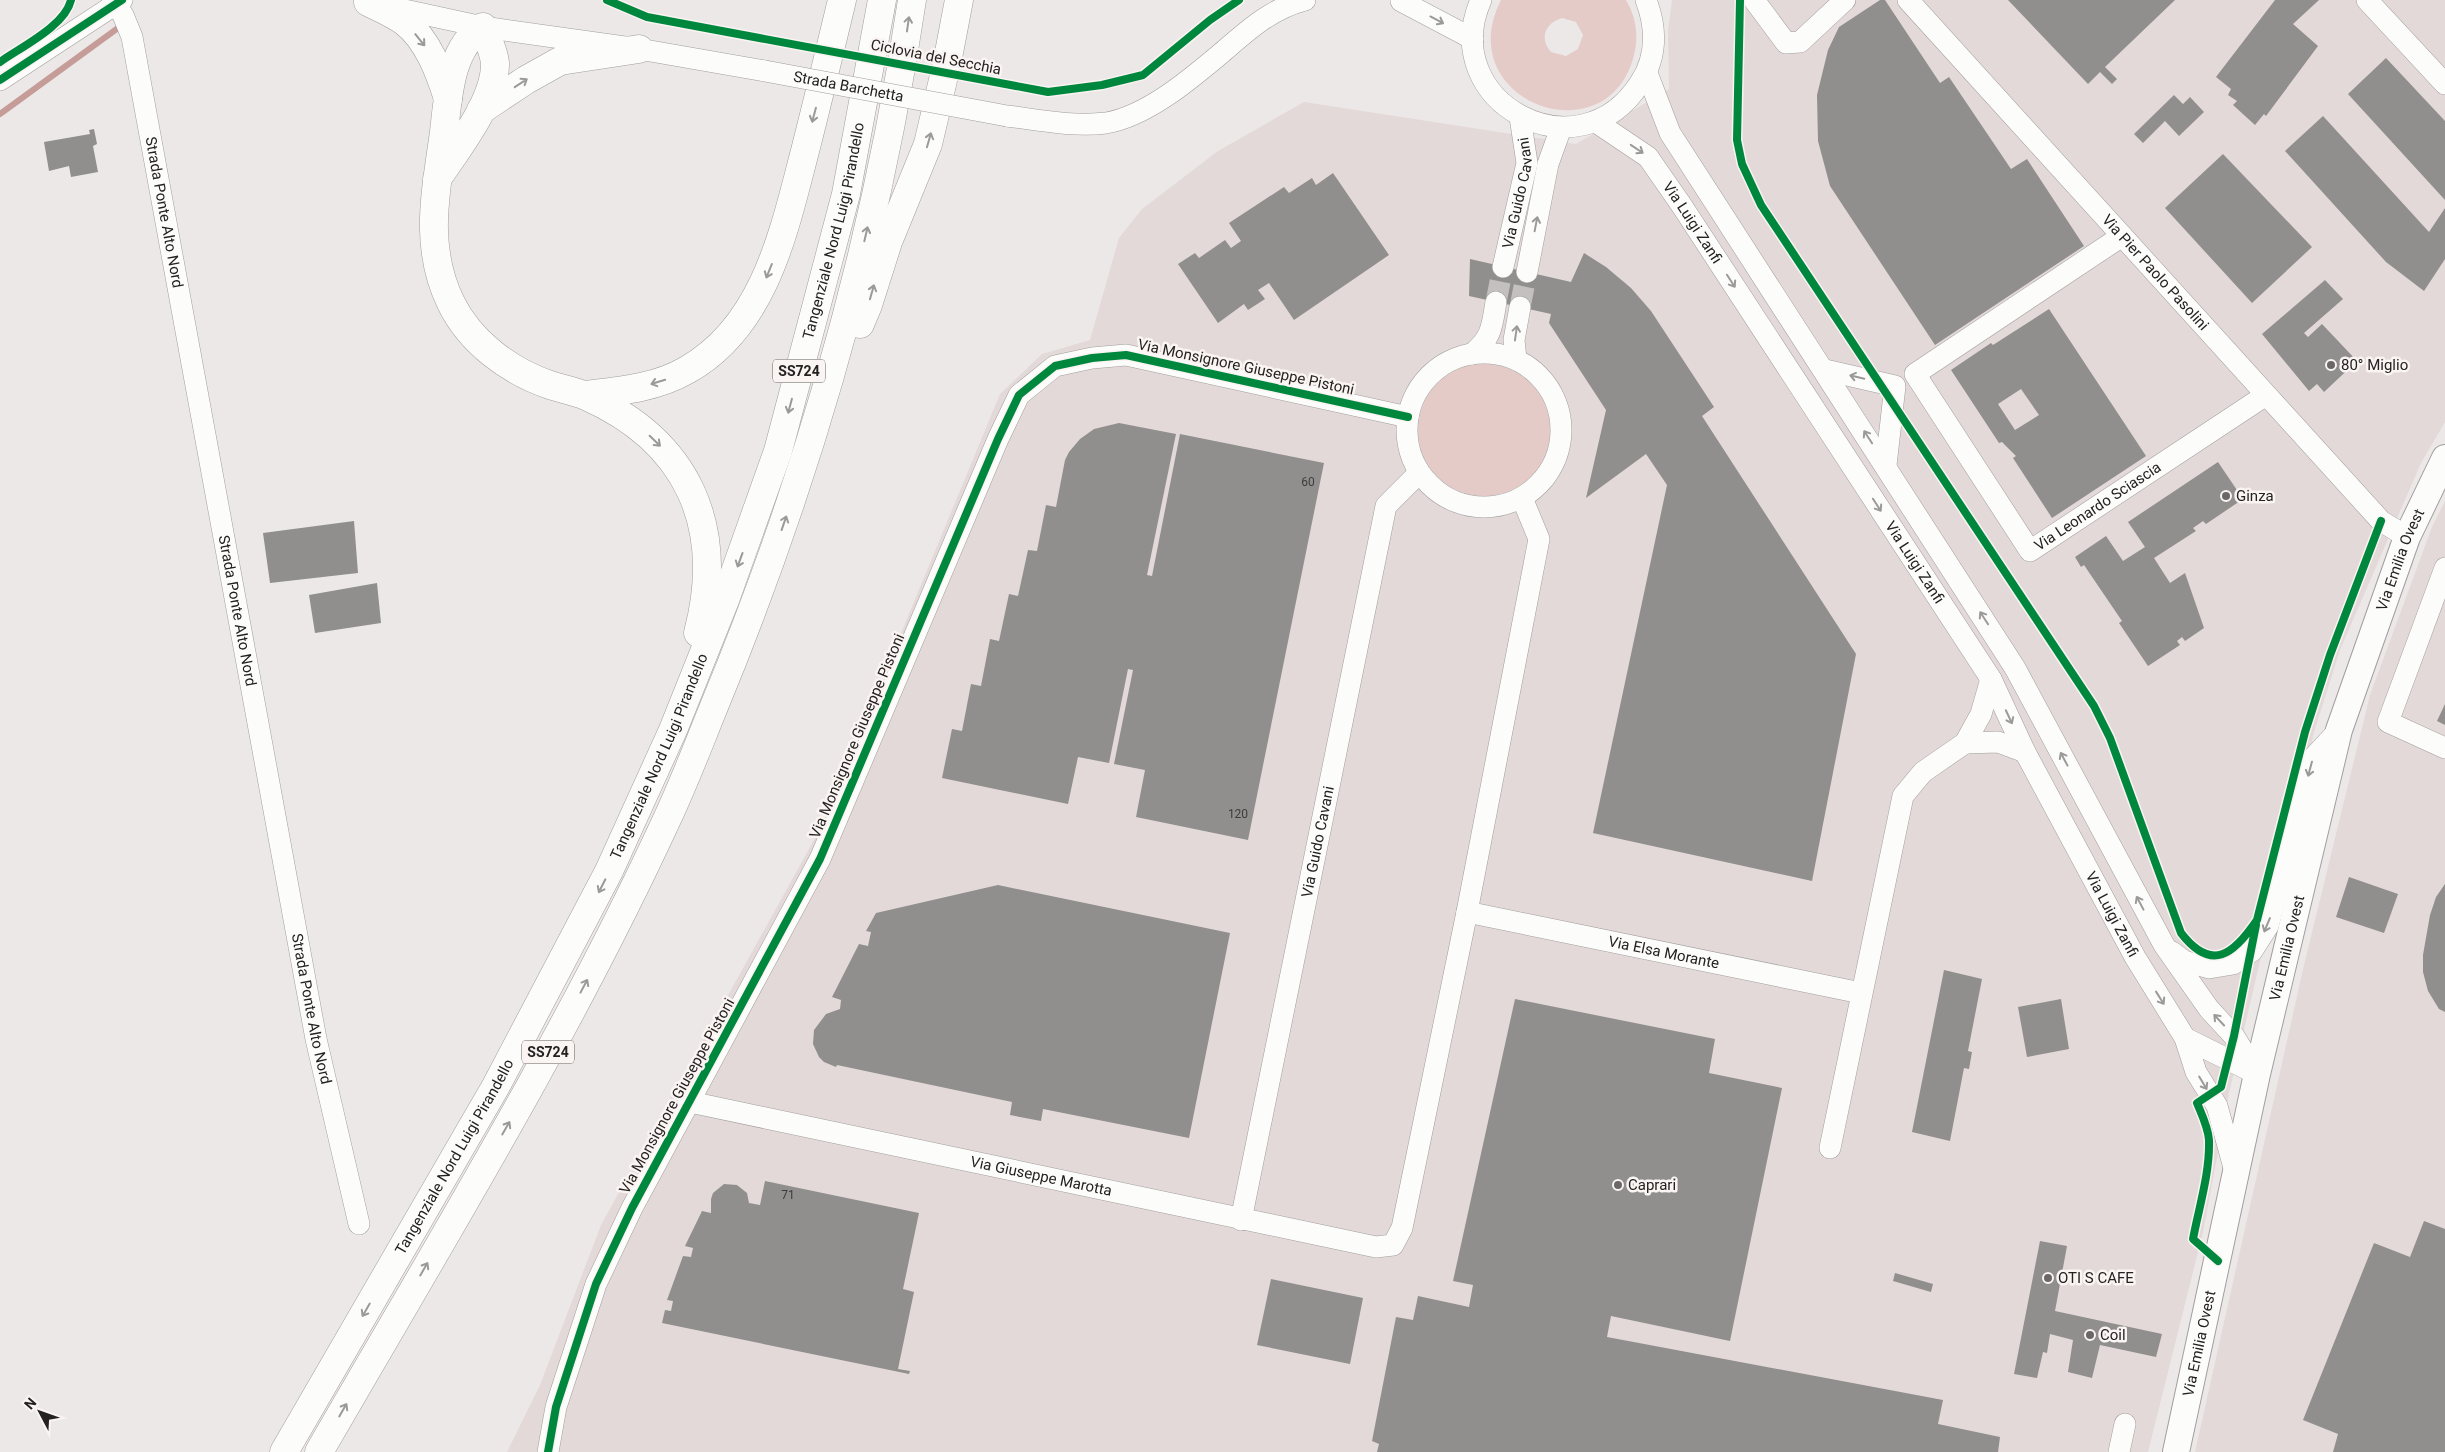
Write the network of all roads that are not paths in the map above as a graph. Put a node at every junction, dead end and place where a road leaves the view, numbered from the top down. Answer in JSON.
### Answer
{"nodes":[{"id":1,"x":842,"y":0,"type":"edge"},
{"id":2,"x":882,"y":0,"type":"edge"},
{"id":3,"x":912,"y":0,"type":"edge"},
{"id":4,"x":959,"y":0,"type":"edge"},
{"id":5,"x":1305,"y":0,"type":"edge"},
{"id":6,"x":1402,"y":0,"type":"edge"},
{"id":7,"x":1481,"y":0,"type":"edge"},
{"id":8,"x":1754,"y":0,"type":"edge"},
{"id":9,"x":1845,"y":0,"type":"edge"},
{"id":10,"x":1908,"y":0,"type":"edge"},
{"id":11,"x":2367,"y":0,"type":"edge"},
{"id":12,"x":117,"y":1,"type":"edge"},
{"id":13,"x":363,"y":1,"type":"edge"},
{"id":14,"x":1652,"y":4,"type":"edge"},
{"id":15,"x":483,"y":27,"type":"junction"},
{"id":16,"x":1473,"y":39,"type":"junction"},
{"id":17,"x":639,"y":49,"type":"junction"},
{"id":18,"x":1647,"y":73,"type":"junction"},
{"id":19,"x":0,"y":80,"type":"edge"},
{"id":20,"x":2445,"y":84,"type":"edge"},
{"id":21,"x":448,"y":99,"type":"junction"},
{"id":22,"x":481,"y":110,"type":"junction"},
{"id":23,"x":1520,"y":117,"type":"junction"},
{"id":24,"x":1596,"y":122,"type":"junction"},
{"id":25,"x":1561,"y":128,"type":"junction"},
{"id":26,"x":437,"y":179,"type":"junction"},
{"id":27,"x":2122,"y":236,"type":"junction"},
{"id":28,"x":1504,"y":267,"type":"tunnel mouth"},
{"id":29,"x":1527,"y":272,"type":"tunnel mouth"},
{"id":30,"x":1496,"y":302,"type":"tunnel mouth"},
{"id":31,"x":1520,"y":307,"type":"tunnel mouth"},
{"id":32,"x":1472,"y":354,"type":"junction"},
{"id":33,"x":1516,"y":360,"type":"junction"},
{"id":34,"x":1825,"y":370,"type":"junction"},
{"id":35,"x":1915,"y":374,"type":"junction"},
{"id":36,"x":1895,"y":386,"type":"junction"},
{"id":37,"x":2266,"y":394,"type":"junction"},
{"id":38,"x":585,"y":395,"type":"junction"},
{"id":39,"x":818,"y":417,"type":"junction"},
{"id":40,"x":1408,"y":417,"type":"junction"},
{"id":41,"x":2445,"y":458,"type":"edge"},
{"id":42,"x":1886,"y":465,"type":"junction"},
{"id":43,"x":1418,"y":474,"type":"junction"},
{"id":44,"x":1522,"y":498,"type":"junction"},
{"id":45,"x":2407,"y":537,"type":"junction"},
{"id":46,"x":2445,"y":568,"type":"edge"},
{"id":47,"x":1991,"y":679,"type":"junction"},
{"id":48,"x":673,"y":730,"type":"junction"},
{"id":49,"x":2339,"y":730,"type":"junction"},
{"id":50,"x":1965,"y":743,"type":"junction"},
{"id":51,"x":2445,"y":748,"type":"edge"},
{"id":52,"x":2025,"y":752,"type":"junction"},
{"id":53,"x":1467,"y":912,"type":"junction"},
{"id":54,"x":2164,"y":945,"type":"junction"},
{"id":55,"x":1861,"y":993,"type":"junction"},
{"id":56,"x":2185,"y":1038,"type":"junction"},
{"id":57,"x":2257,"y":1074,"type":"junction"},
{"id":58,"x":690,"y":1102,"type":"junction"},
{"id":59,"x":1830,"y":1148,"type":"dead end"},
{"id":60,"x":2236,"y":1175,"type":"junction"},
{"id":61,"x":1241,"y":1220,"type":"junction"},
{"id":62,"x":359,"y":1224,"type":"dead end"},
{"id":63,"x":2125,"y":1424,"type":"dead end"},
{"id":64,"x":284,"y":1452,"type":"edge"},
{"id":65,"x":319,"y":1452,"type":"edge"},
{"id":66,"x":548,"y":1452,"type":"edge"},
{"id":67,"x":2119,"y":1452,"type":"edge"},
{"id":68,"x":2176,"y":1452,"type":"edge"}],
"edges":[{"from":1,"to":38,"type":"highway","one_way":true},
{"from":2,"to":48,"type":"highway","name":"Tangenziale Nord Luigi Pirandello","number":"SS724","one_way":true},
{"from":39,"to":3,"type":"highway","name":"Tangenziale Nord Luigi Pirandello","number":"SS724","one_way":true},
{"from":39,"to":4,"type":"highway","one_way":true},
{"from":5,"to":17,"type":"street","name":"Strada Barchetta","bridge":true},
{"from":6,"to":16,"type":"street","one_way":true},
{"from":7,"to":16,"type":"street"},
{"from":8,"to":9,"type":"street"},
{"from":10,"to":27,"type":"street","name":"Via Pier Paolo Pasolini"},
{"from":11,"to":20,"type":"street"},
{"from":12,"to":19,"type":"street"},
{"from":12,"to":62,"type":"street","name":"Strada Ponte Alto Nord"},
{"from":13,"to":15,"type":"street","name":"Strada Barchetta"},
{"from":13,"to":21,"type":"highway","one_way":true},
{"from":14,"to":18,"type":"street"},
{"from":15,"to":17,"type":"street","name":"Strada Barchetta"},
{"from":15,"to":21,"type":"highway"},
{"from":15,"to":22,"type":"highway"},
{"from":16,"to":23,"type":"street"},
{"from":22,"to":17,"type":"highway","one_way":true},
{"from":18,"to":24,"type":"street"},
{"from":18,"to":34,"type":"street","name":"Via Luigi Zanfi"},
{"from":21,"to":26,"type":"highway"},
{"from":22,"to":26,"type":"highway"},
{"from":23,"to":25,"type":"street"},
{"from":23,"to":28,"type":"street","name":"Via Guido Cavani"},
{"from":24,"to":25,"type":"street"},
{"from":24,"to":47,"type":"street","name":"Via Luigi Zanfi","one_way":true},
{"from":29,"to":25,"type":"street","name":"Via Guido Cavani","one_way":true},
{"from":26,"to":38,"type":"highway"},
{"from":27,"to":35,"type":"street"},
{"from":27,"to":37,"type":"street","name":"Via Pier Paolo Pasolini"},
{"from":30,"to":32,"type":"street"},
{"from":33,"to":31,"type":"street","one_way":true},
{"from":32,"to":33,"type":"street"},
{"from":32,"to":40,"type":"street"},
{"from":33,"to":44,"type":"street"},
{"from":36,"to":34,"type":"street","one_way":true},
{"from":42,"to":34,"type":"street","name":"Via Luigi Zanfi","one_way":true},
{"from":35,"to":36,"type":"street"},
{"from":35,"to":37,"type":"street","name":"Via Leonardo Sciascia"},
{"from":36,"to":42,"type":"street"},
{"from":37,"to":45,"type":"street","name":"Via Pier Paolo Pasolini"},
{"from":38,"to":48,"type":"highway","one_way":true},
{"from":65,"to":39,"type":"highway","name":"Tangenziale Nord Luigi Pirandello","number":"SS724","one_way":true},
{"from":40,"to":43,"type":"street"},
{"from":40,"to":58,"type":"street","name":"Via Monsignore Giuseppe Pistoni"},
{"from":41,"to":45,"type":"main road","name":"Via Emilia Ovest"},
{"from":54,"to":42,"type":"street","name":"Via Luigi Zanfi","one_way":true},
{"from":43,"to":44,"type":"street"},
{"from":43,"to":61,"type":"street","name":"Via Guido Cavani"},
{"from":44,"to":53,"type":"street"},
{"from":45,"to":49,"type":"main road","name":"Via Emilia Ovest"},
{"from":46,"to":51,"type":"street"},
{"from":47,"to":50,"type":"street"},
{"from":47,"to":52,"type":"street","name":"Via Luigi Zanfi","one_way":true},
{"from":48,"to":64,"type":"highway","name":"Tangenziale Nord Luigi Pirandello","number":"SS724","one_way":true},
{"from":49,"to":54,"type":"street","one_way":true},
{"from":49,"to":57,"type":"main road","name":"Via Emilia Ovest"},
{"from":50,"to":52,"type":"street"},
{"from":50,"to":55,"type":"street"},
{"from":52,"to":56,"type":"street","name":"Via Luigi Zanfi","one_way":true},
{"from":53,"to":55,"type":"street","name":"Via Elsa Morante"},
{"from":53,"to":61,"type":"street","name":"Via Giuseppe Marotta"},
{"from":57,"to":54,"type":"street","name":"Via Luigi Zanfi","one_way":true},
{"from":55,"to":59,"type":"street"},
{"from":56,"to":57,"type":"street"},
{"from":56,"to":60,"type":"street","name":"Via Luigi Zanfi","one_way":true},
{"from":57,"to":60,"type":"main road","name":"Via Emilia Ovest"},
{"from":58,"to":61,"type":"street","name":"Via Giuseppe Marotta"},
{"from":58,"to":66,"type":"street","name":"Via Monsignore Giuseppe Pistoni"},
{"from":60,"to":68,"type":"main road","name":"Via Emilia Ovest"},
{"from":63,"to":67,"type":"street"}]}
